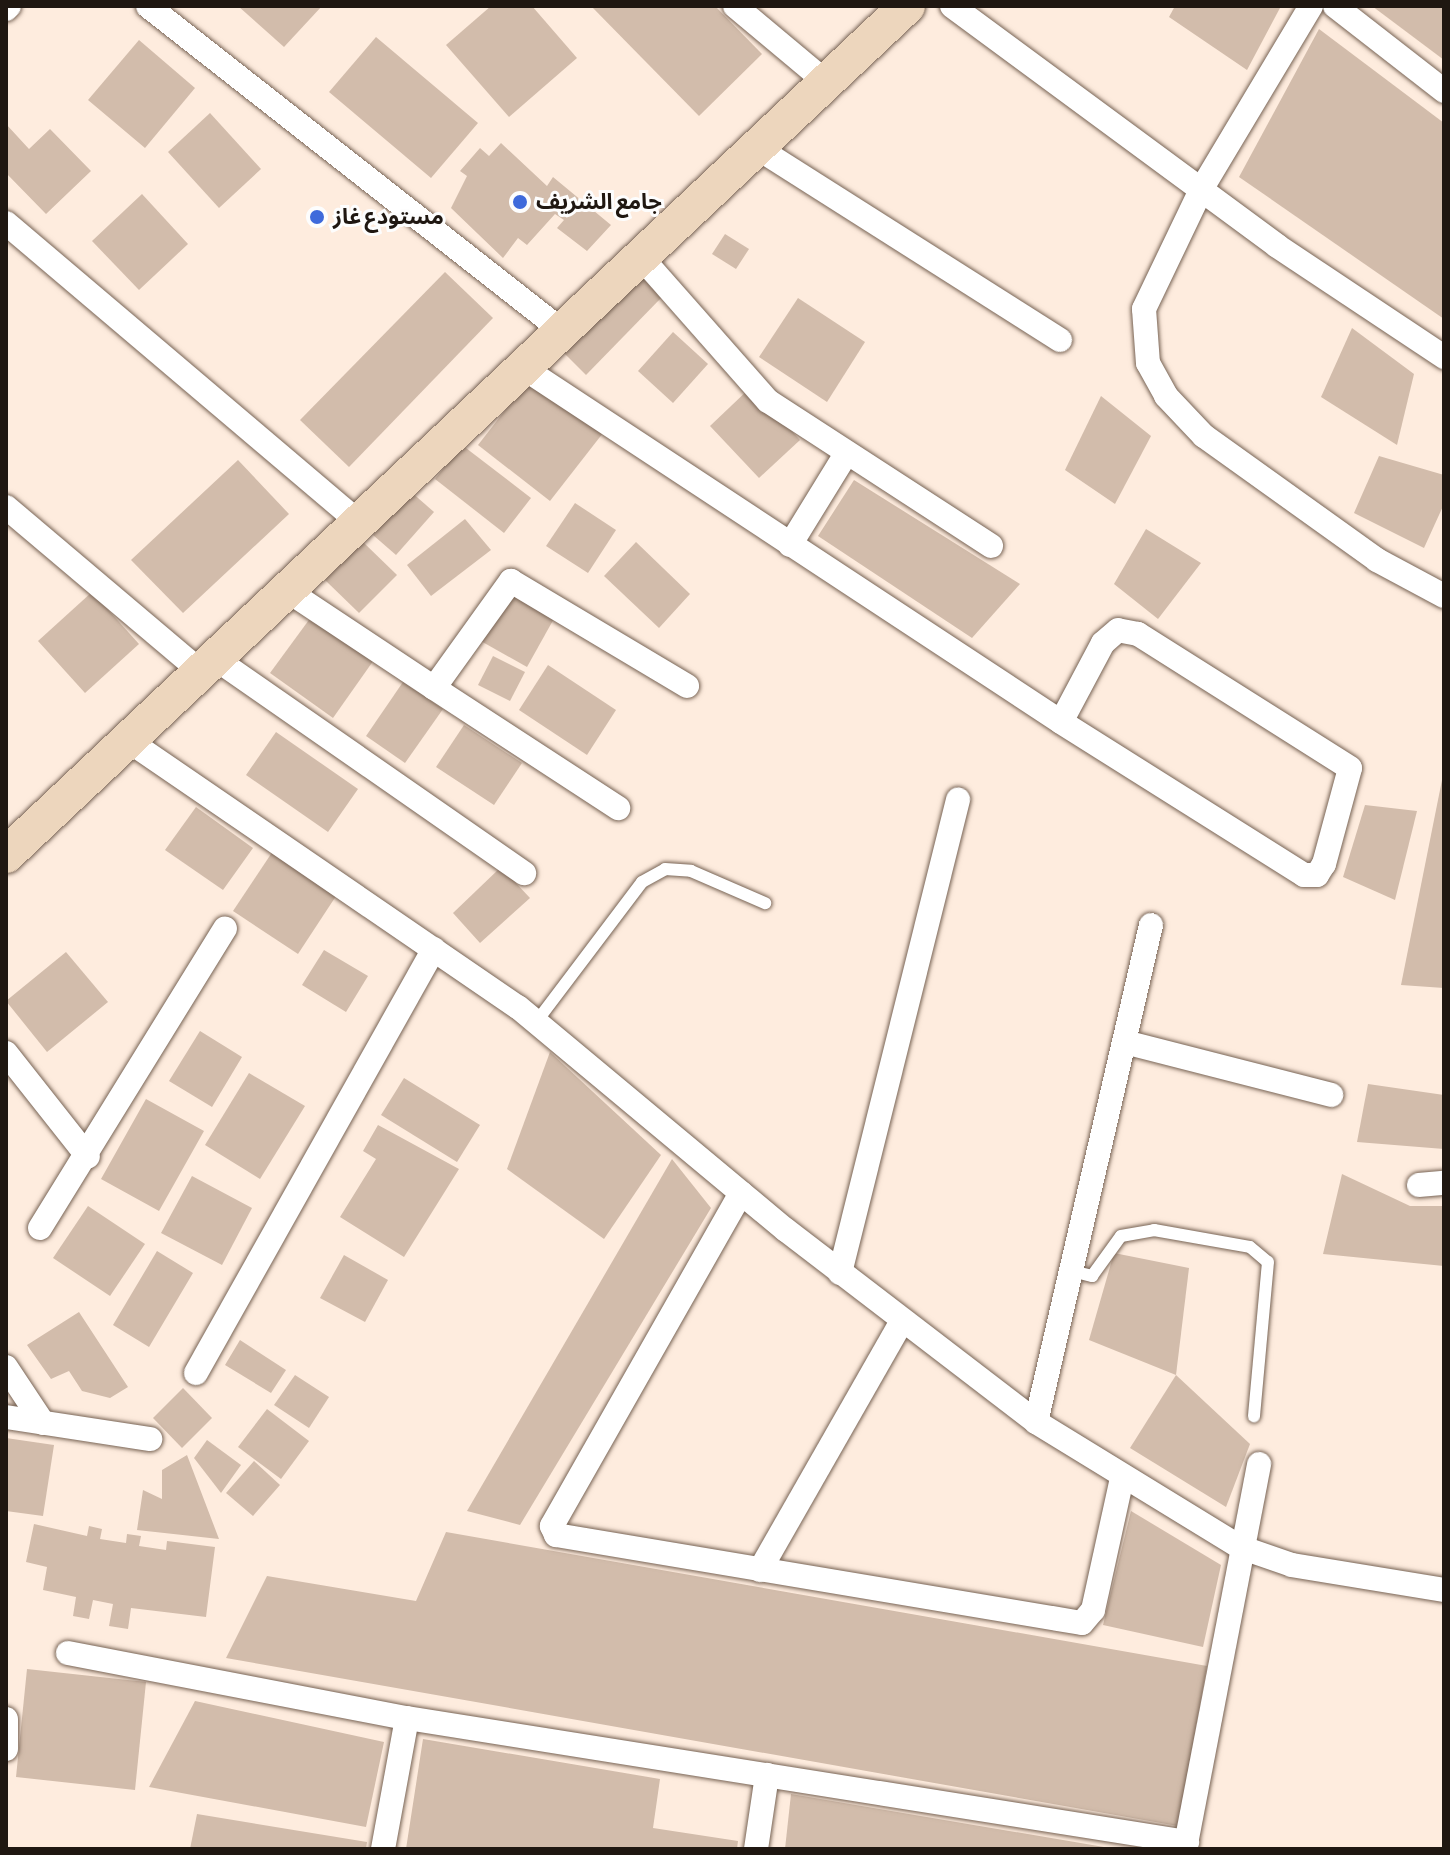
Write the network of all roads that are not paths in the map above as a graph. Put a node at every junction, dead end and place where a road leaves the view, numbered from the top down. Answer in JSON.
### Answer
{"nodes":[{"id":1,"x":148,"y":6,"type":"edge"},
{"id":2,"x":735,"y":6,"type":"edge"},
{"id":3,"x":907,"y":6,"type":"edge"},
{"id":4,"x":952,"y":6,"type":"edge"},
{"id":5,"x":1311,"y":6,"type":"edge"},
{"id":6,"x":1335,"y":6,"type":"edge"},
{"id":7,"x":826,"y":82,"type":"junction"},
{"id":8,"x":1444,"y":91,"type":"edge"},
{"id":9,"x":756,"y":147,"type":"junction"},
{"id":10,"x":1201,"y":190,"type":"junction"},
{"id":11,"x":6,"y":223,"type":"edge"},
{"id":12,"x":640,"y":256,"type":"junction"},
{"id":13,"x":561,"y":330,"type":"junction"},
{"id":14,"x":1060,"y":340,"type":"dead end"},
{"id":15,"x":1444,"y":357,"type":"edge"},
{"id":16,"x":522,"y":367,"type":"junction"},
{"id":17,"x":846,"y":454,"type":"junction"},
{"id":18,"x":6,"y":507,"type":"edge"},
{"id":19,"x":357,"y":521,"type":"junction"},
{"id":20,"x":790,"y":545,"type":"junction"},
{"id":21,"x":991,"y":546,"type":"dead end"},
{"id":22,"x":285,"y":589,"type":"junction"},
{"id":23,"x":1444,"y":596,"type":"edge"},
{"id":24,"x":206,"y":664,"type":"junction"},
{"id":25,"x":687,"y":686,"type":"dead end"},
{"id":26,"x":434,"y":688,"type":"junction"},
{"id":27,"x":1061,"y":722,"type":"junction"},
{"id":28,"x":126,"y":739,"type":"junction"},
{"id":29,"x":958,"y":799,"type":"dead end"},
{"id":30,"x":618,"y":808,"type":"dead end"},
{"id":31,"x":6,"y":855,"type":"edge"},
{"id":32,"x":524,"y":873,"type":"dead end"},
{"id":33,"x":765,"y":903,"type":"dead end"},
{"id":34,"x":1151,"y":925,"type":"dead end"},
{"id":35,"x":225,"y":928,"type":"dead end"},
{"id":36,"x":434,"y":949,"type":"junction"},
{"id":37,"x":537,"y":1021,"type":"junction"},
{"id":38,"x":1125,"y":1042,"type":"junction"},
{"id":39,"x":6,"y":1053,"type":"edge"},
{"id":40,"x":1331,"y":1095,"type":"dead end"},
{"id":41,"x":88,"y":1157,"type":"junction"},
{"id":42,"x":1444,"y":1183,"type":"edge"},
{"id":43,"x":1419,"y":1185,"type":"dead end"},
{"id":44,"x":741,"y":1193,"type":"junction"},
{"id":45,"x":40,"y":1228,"type":"dead end"},
{"id":46,"x":1072,"y":1271,"type":"junction"},
{"id":47,"x":840,"y":1273,"type":"junction"},
{"id":48,"x":902,"y":1321,"type":"junction"},
{"id":49,"x":6,"y":1367,"type":"edge"},
{"id":50,"x":196,"y":1373,"type":"dead end"},
{"id":51,"x":1254,"y":1416,"type":"dead end"},
{"id":52,"x":6,"y":1417,"type":"edge"},
{"id":53,"x":1036,"y":1422,"type":"junction"},
{"id":54,"x":43,"y":1423,"type":"junction"},
{"id":55,"x":150,"y":1439,"type":"dead end"},
{"id":56,"x":1259,"y":1464,"type":"dead end"},
{"id":57,"x":1122,"y":1478,"type":"junction"},
{"id":58,"x":1240,"y":1547,"type":"junction"},
{"id":59,"x":760,"y":1570,"type":"junction"},
{"id":60,"x":1444,"y":1590,"type":"edge"},
{"id":61,"x":68,"y":1653,"type":"dead end"},
{"id":62,"x":407,"y":1718,"type":"junction"},
{"id":63,"x":6,"y":1719,"type":"edge"},
{"id":64,"x":6,"y":1749,"type":"edge"},
{"id":65,"x":767,"y":1775,"type":"junction"},
{"id":66,"x":1186,"y":1845,"type":"edge"},
{"id":67,"x":383,"y":1849,"type":"edge"},
{"id":68,"x":756,"y":1849,"type":"edge"}],
"edges":[{"from":1,"to":13,"type":"street"},
{"from":2,"to":7,"type":"street"},
{"from":3,"to":7,"type":"main road"},
{"from":4,"to":10,"type":"street"},
{"from":5,"to":10,"type":"street"},
{"from":6,"to":8,"type":"street"},
{"from":7,"to":9,"type":"main road"},
{"from":9,"to":12,"type":"main road"},
{"from":9,"to":14,"type":"street"},
{"from":10,"to":15,"type":"street"},
{"from":10,"to":23,"type":"street"},
{"from":11,"to":19,"type":"street"},
{"from":12,"to":13,"type":"main road"},
{"from":12,"to":17,"type":"street"},
{"from":13,"to":16,"type":"main road"},
{"from":16,"to":19,"type":"main road"},
{"from":16,"to":20,"type":"street"},
{"from":17,"to":20,"type":"street"},
{"from":17,"to":21,"type":"street"},
{"from":18,"to":24,"type":"street"},
{"from":19,"to":22,"type":"main road"},
{"from":20,"to":27,"type":"street"},
{"from":22,"to":24,"type":"main road"},
{"from":22,"to":26,"type":"street"},
{"from":24,"to":28,"type":"main road"},
{"from":24,"to":32,"type":"street"},
{"from":25,"to":26,"type":"street"},
{"from":26,"to":30,"type":"street"},
{"from":27,"to":27,"type":"street"},
{"from":28,"to":31,"type":"main road"},
{"from":28,"to":36,"type":"street"},
{"from":29,"to":47,"type":"street"},
{"from":33,"to":37,"type":"lane"},
{"from":34,"to":38,"type":"street"},
{"from":35,"to":41,"type":"street"},
{"from":36,"to":37,"type":"street"},
{"from":36,"to":50,"type":"street"},
{"from":37,"to":44,"type":"street"},
{"from":38,"to":40,"type":"street"},
{"from":38,"to":46,"type":"street"},
{"from":39,"to":41,"type":"street"},
{"from":41,"to":45,"type":"street"},
{"from":42,"to":43,"type":"street"},
{"from":44,"to":47,"type":"street"},
{"from":44,"to":59,"type":"street"},
{"from":46,"to":51,"type":"lane"},
{"from":46,"to":53,"type":"street"},
{"from":47,"to":48,"type":"street"},
{"from":48,"to":53,"type":"street"},
{"from":48,"to":59,"type":"street"},
{"from":49,"to":54,"type":"street"},
{"from":52,"to":54,"type":"street"},
{"from":53,"to":57,"type":"street"},
{"from":54,"to":55,"type":"street"},
{"from":56,"to":58,"type":"street"},
{"from":57,"to":58,"type":"street"},
{"from":57,"to":59,"type":"street"},
{"from":58,"to":60,"type":"street"},
{"from":58,"to":66,"type":"street"},
{"from":61,"to":62,"type":"street"},
{"from":62,"to":65,"type":"street"},
{"from":62,"to":67,"type":"street"},
{"from":63,"to":64,"type":"street"},
{"from":65,"to":66,"type":"street"},
{"from":65,"to":68,"type":"street"}]}
